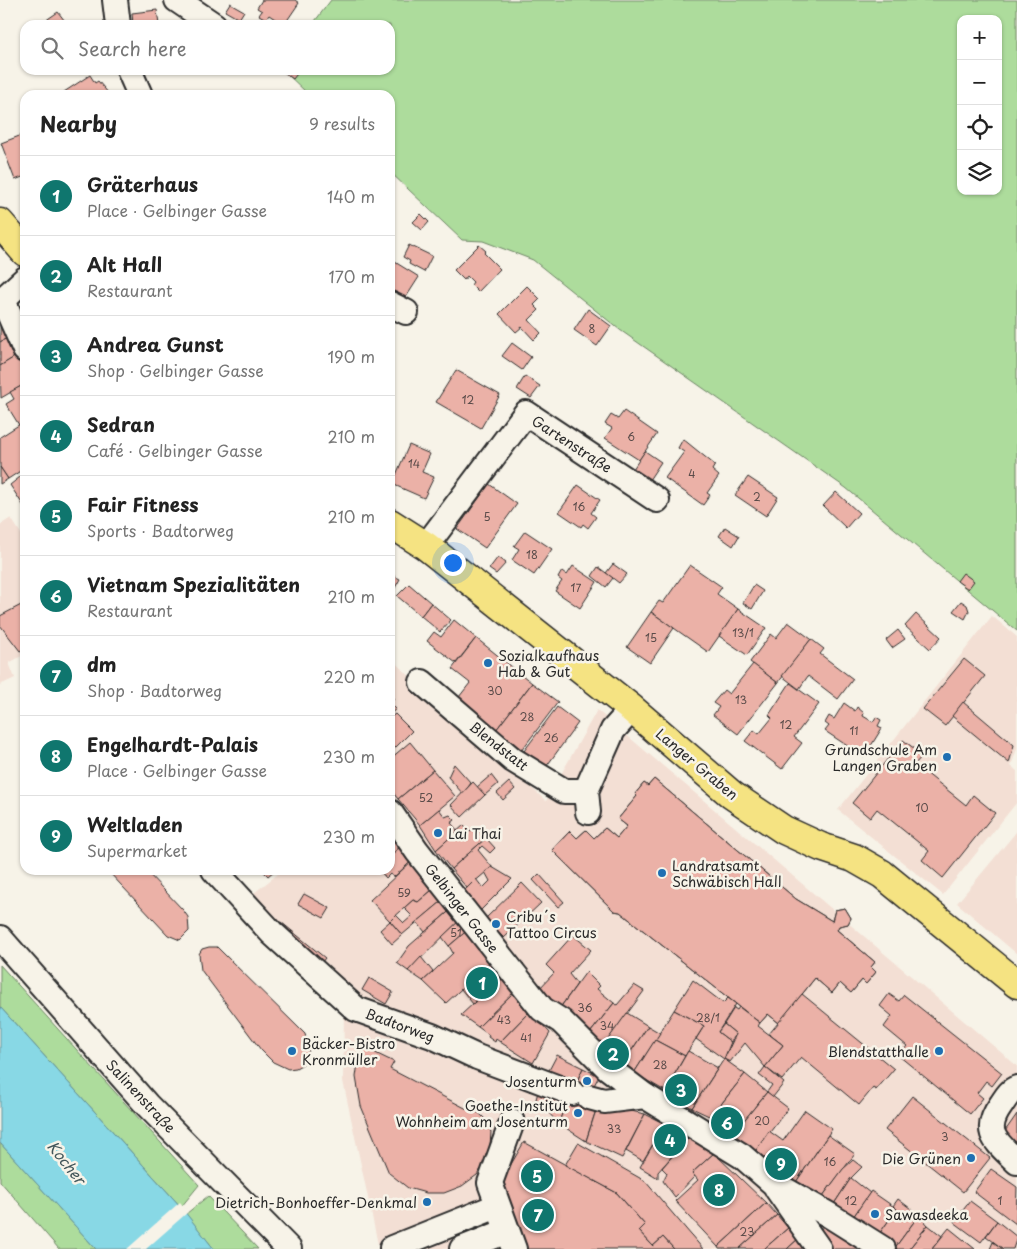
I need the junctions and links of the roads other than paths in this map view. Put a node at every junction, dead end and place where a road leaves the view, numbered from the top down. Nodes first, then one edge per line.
1 (115, 0) edge
2 (177, 0) edge
3 (117, 20) edge
4 (207, 20) edge
5 (131, 75) edge
6 (138, 90) edge
7 (0, 223) edge
8 (20, 246) edge
9 (20, 283) edge
10 (1, 301) edge
11 (20, 340) edge
12 (657, 500) dead end
13 (395, 526) edge
14 (426, 546) junction
15 (422, 682) dead end
16 (632, 709) junction
17 (395, 819) edge
18 (219, 875) edge
19 (0, 938) edge
20 (1017, 984) edge
21 (1017, 1088) edge
22 (645, 1096) junction
23 (512, 1122) dead end
24 (1017, 1162) edge
25 (773, 1183) junction
26 (497, 1206) junction
27 (511, 1240) edge
28 (392, 1248) edge
29 (289, 1249) edge
30 (462, 1249) edge
31 (819, 1249) edge
32 (883, 1249) edge

1 - 3 street
2 - 4 street
5 - 6 street
7 - 8 main road
9 - 10 street
10 - 11 street
12 - 14 street, Gartenstraße
13 - 14 main road, Langer Graben
14 - 16 main road, Langer Graben
15 - 16 street, Blendstatt
16 - 20 main road, Langer Graben
17 - 22 street, Gelbinger Gasse
18 - 22 street, Badtorweg
19 - 29 street, Salinenstraße
21 - 24 street
22 - 25 street, Gelbinger Gasse
23 - 26 street
25 - 31 street, Gelbinger Gasse
25 - 32 street, Gelbinger Gasse
26 - 27 street
26 - 28 street
27 - 30 street

